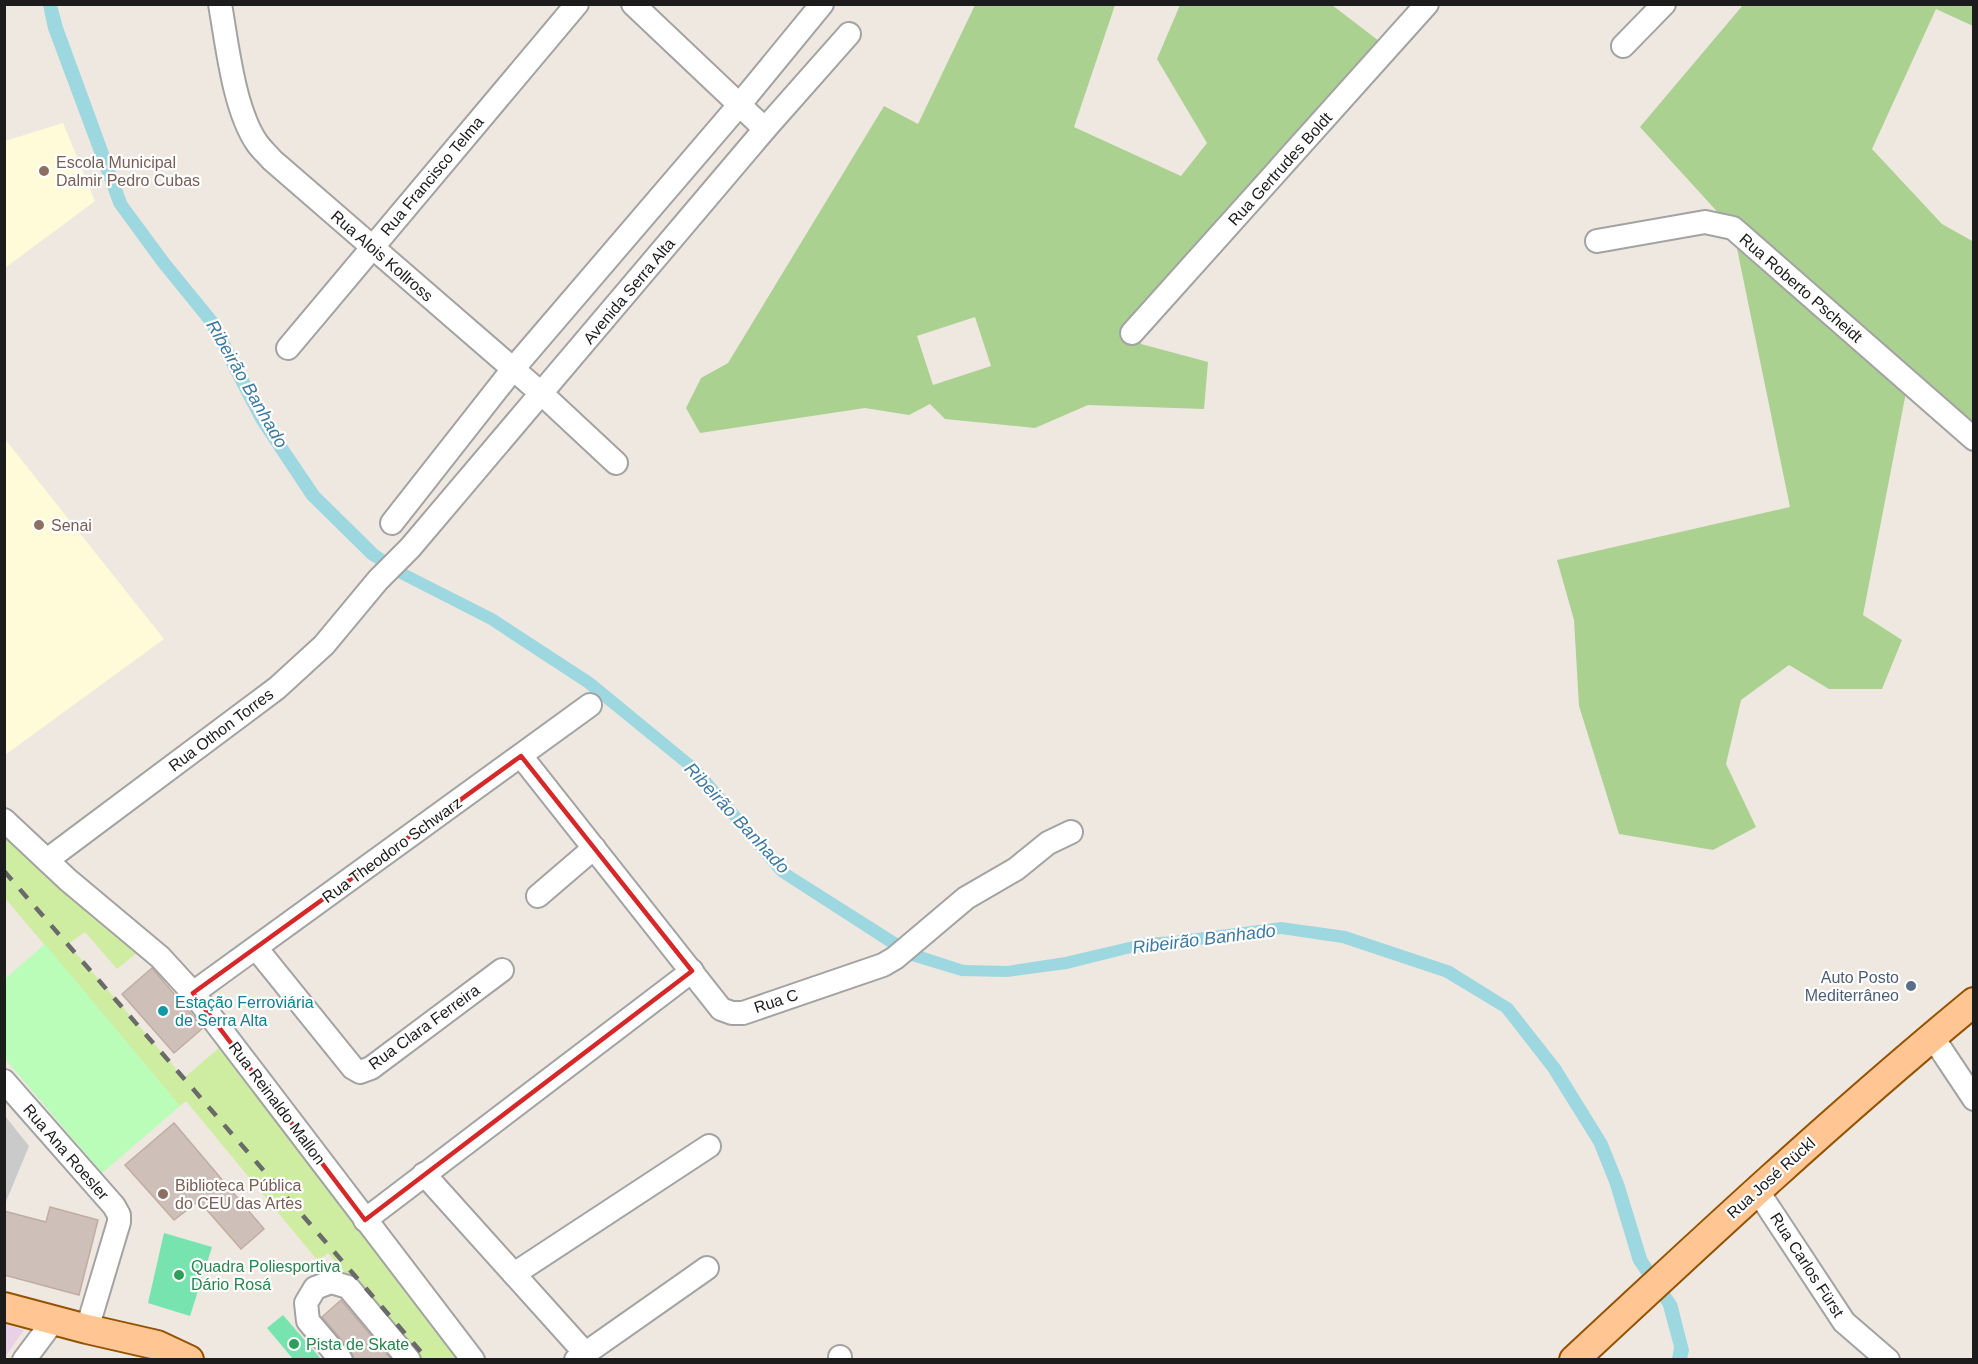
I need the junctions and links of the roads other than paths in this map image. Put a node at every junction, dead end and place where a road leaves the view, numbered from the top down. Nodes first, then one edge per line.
1 (220, 4) edge
2 (577, 4) edge
3 (633, 4) edge
4 (822, 4) edge
5 (1427, 4) edge
6 (1664, 4) edge
7 (849, 34) dead end
8 (1623, 46) dead end
9 (740, 104) junction
10 (765, 129) junction
11 (1597, 241) dead end
12 (371, 248) junction
13 (1132, 333) dead end
14 (288, 348) dead end
15 (513, 369) junction
16 (542, 394) junction
17 (1974, 439) edge
18 (616, 463) dead end
19 (392, 523) dead end
20 (410, 548) joint
21 (590, 705) dead end
22 (521, 756) junction
23 (4, 820) edge
24 (1071, 832) dead end
25 (594, 848) junction
26 (47, 860) junction
27 (538, 896) dead end
28 (256, 948) junction
29 (502, 970) dead end
30 (692, 972) junction
31 (193, 993) junction
32 (1974, 1002) edge
33 (1932, 1036) junction
34 (4, 1081) edge
35 (1974, 1099) edge
36 (709, 1146) dead end
37 (424, 1174) junction
38 (1757, 1190) junction
39 (365, 1220) junction
40 (707, 1268) dead end
41 (514, 1274) junction
42 (4, 1307) edge
43 (54, 1320) junction
44 (87, 1329) junction
45 (581, 1356) edge
46 (30, 1358) edge
47 (189, 1359) edge
48 (341, 1359) edge
49 (409, 1359) edge
50 (473, 1359) edge
51 (1574, 1359) edge
52 (1888, 1359) edge

1 - 12 street, Rua Alois Kollross
2 - 12 street, Rua Francisco Telma
3 - 9 street
4 - 9 street
5 - 13 street, Rua Gertrudes Boldt
6 - 8 street
7 - 10 street, Avenida Serra Alta
9 - 10 street
9 - 15 street
10 - 16 street, Avenida Serra Alta
11 - 17 street, Rua Roberto Pscheidt
12 - 14 street, Rua Francisco Telma
12 - 15 street, Rua Alois Kollross
15 - 16 street, Rua Alois Kollross
15 - 19 street
16 - 18 street, Rua Alois Kollross
16 - 20 street, Avenida Serra Alta
20 - 26 street, Rua Othon Torres
21 - 22 street, Rua Theodoro Schwarz
22 - 25 street, Rua C
22 - 28 street, Rua Theodoro Schwarz
23 - 26 street, Rua Reinaldo Mallon
24 - 30 street, Rua C
25 - 27 street
25 - 30 street, Rua C
26 - 31 street, Rua Reinaldo Mallon
28 - 29 street, Rua Clara Ferreira
28 - 31 street, Rua Theodoro Schwarz
30 - 37 street
31 - 39 street, Rua Reinaldo Mallon
32 - 33 main road, Rua José Rückl
33 - 35 street
33 - 38 main road, Rua José Rückl
34 - 44 street, Rua Ana Roesler
36 - 41 street
37 - 39 street
37 - 41 street
38 - 51 main road, Rua José Rückl
38 - 52 street, Rua Carlos Fürst
39 - 50 street, Rua Reinaldo Mallon
40 - 45 street
41 - 45 street
42 - 43 main road
43 - 44 main road
43 - 46 street
44 - 47 main road
48 - 49 street

